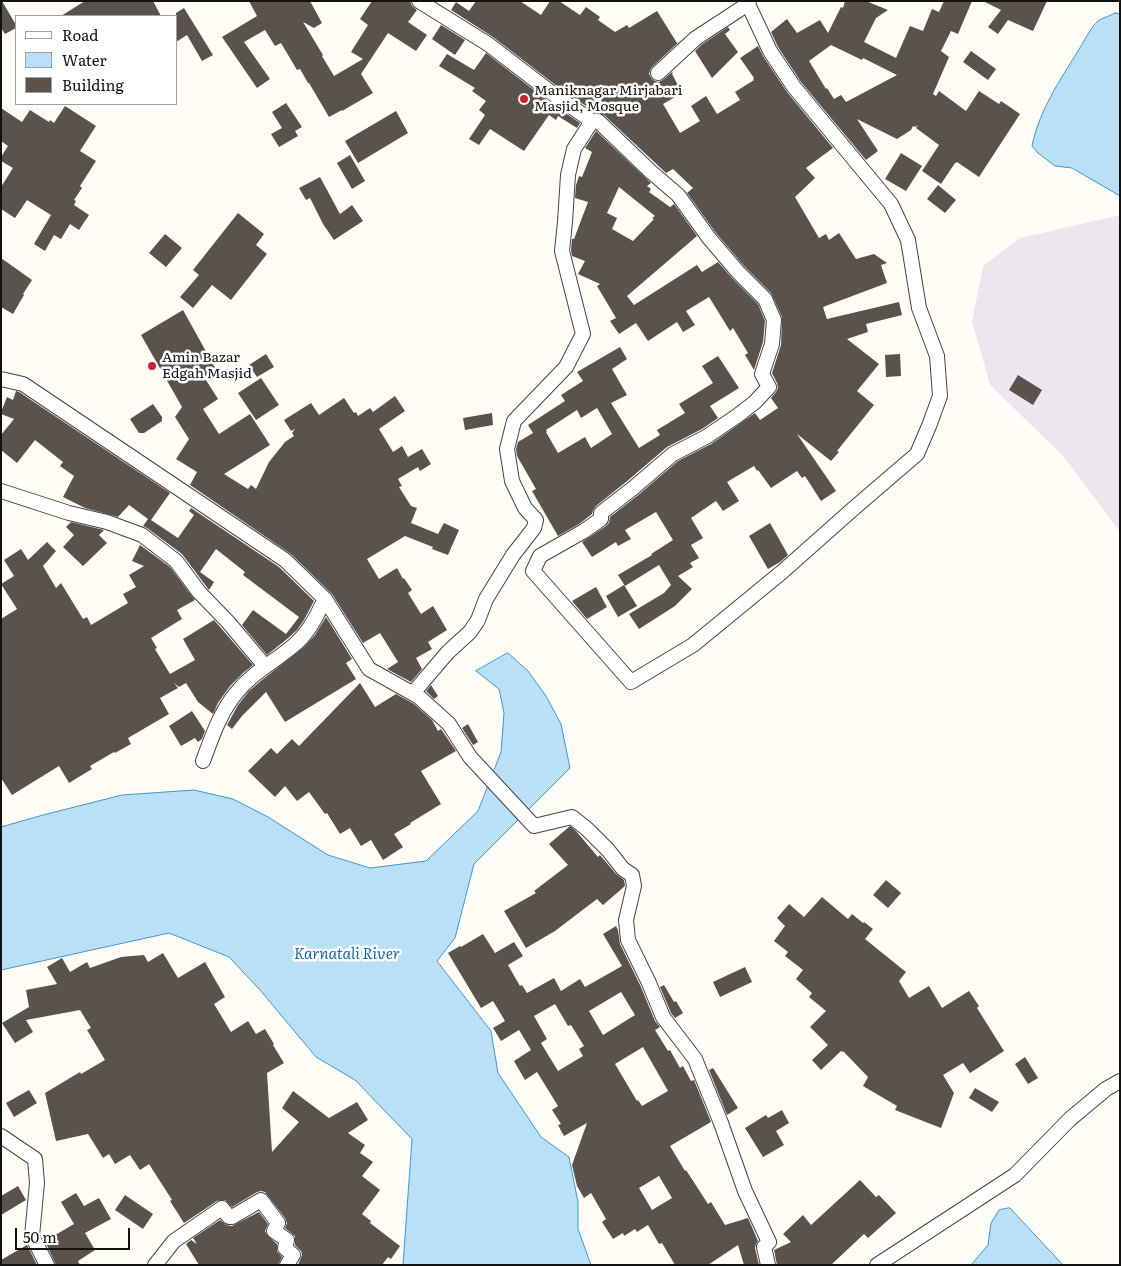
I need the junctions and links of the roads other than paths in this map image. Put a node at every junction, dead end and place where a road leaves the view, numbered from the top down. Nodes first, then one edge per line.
1 (420, 1) edge
2 (749, 2) edge
3 (658, 73) dead end
4 (592, 120) junction
5 (1, 379) edge
6 (1, 491) edge
7 (325, 599) junction
8 (265, 666) junction
9 (413, 693) junction
10 (203, 761) dead end
11 (1120, 1081) edge
12 (1, 1136) edge
13 (47, 1265) edge
14 (155, 1265) edge
15 (288, 1265) edge
16 (768, 1265) edge
17 (877, 1265) edge

1 - 4 street
2 - 3 street
2 - 4 street
4 - 9 street
5 - 7 street
6 - 8 street
7 - 8 street
7 - 9 street
8 - 10 street
9 - 16 street
11 - 17 street
12 - 13 street
14 - 15 street

